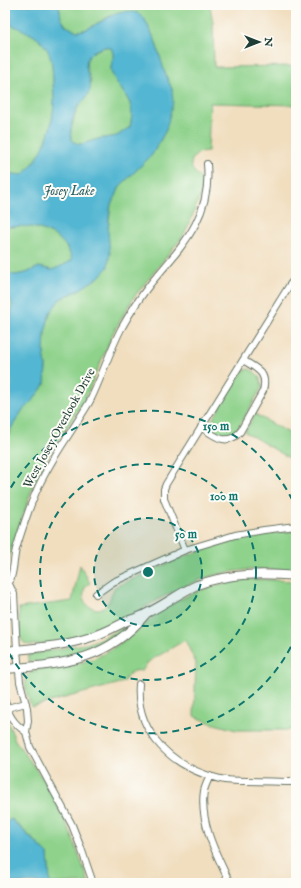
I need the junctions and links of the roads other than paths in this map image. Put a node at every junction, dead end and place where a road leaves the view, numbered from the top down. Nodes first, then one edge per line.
1 (207, 164) dead end
2 (296, 277) edge
3 (243, 360) junction
4 (201, 427) junction
5 (296, 526) edge
6 (185, 550) junction
7 (296, 576) edge
8 (7, 586) edge
9 (96, 594) dead end
10 (5, 614) edge
11 (146, 614) junction
12 (14, 615) junction
13 (17, 650) junction
14 (5, 651) edge
15 (18, 668) junction
16 (5, 669) edge
17 (139, 684) dead end
18 (5, 701) edge
19 (26, 703) junction
20 (7, 708) junction
21 (26, 732) junction
22 (210, 776) junction
23 (296, 782) edge
24 (93, 883) edge
25 (230, 883) edge

1 - 8 street, West Josey Overlook Drive
2 - 3 street
3 - 4 street
3 - 4 street
4 - 6 street
5 - 6 street
6 - 9 street
7 - 11 street
8 - 12 street, West Josey Overlook Drive
10 - 12 street
11 - 13 street
11 - 15 street
12 - 13 street, West Josey Overlook Drive
13 - 14 street
13 - 15 street, West Josey Overlook Drive
15 - 16 street
15 - 19 street, West Josey Overlook Drive
17 - 22 street
18 - 20 street
19 - 20 street
19 - 21 street, West Josey Overlook Drive
20 - 21 street
21 - 24 street
22 - 23 street
22 - 25 street

